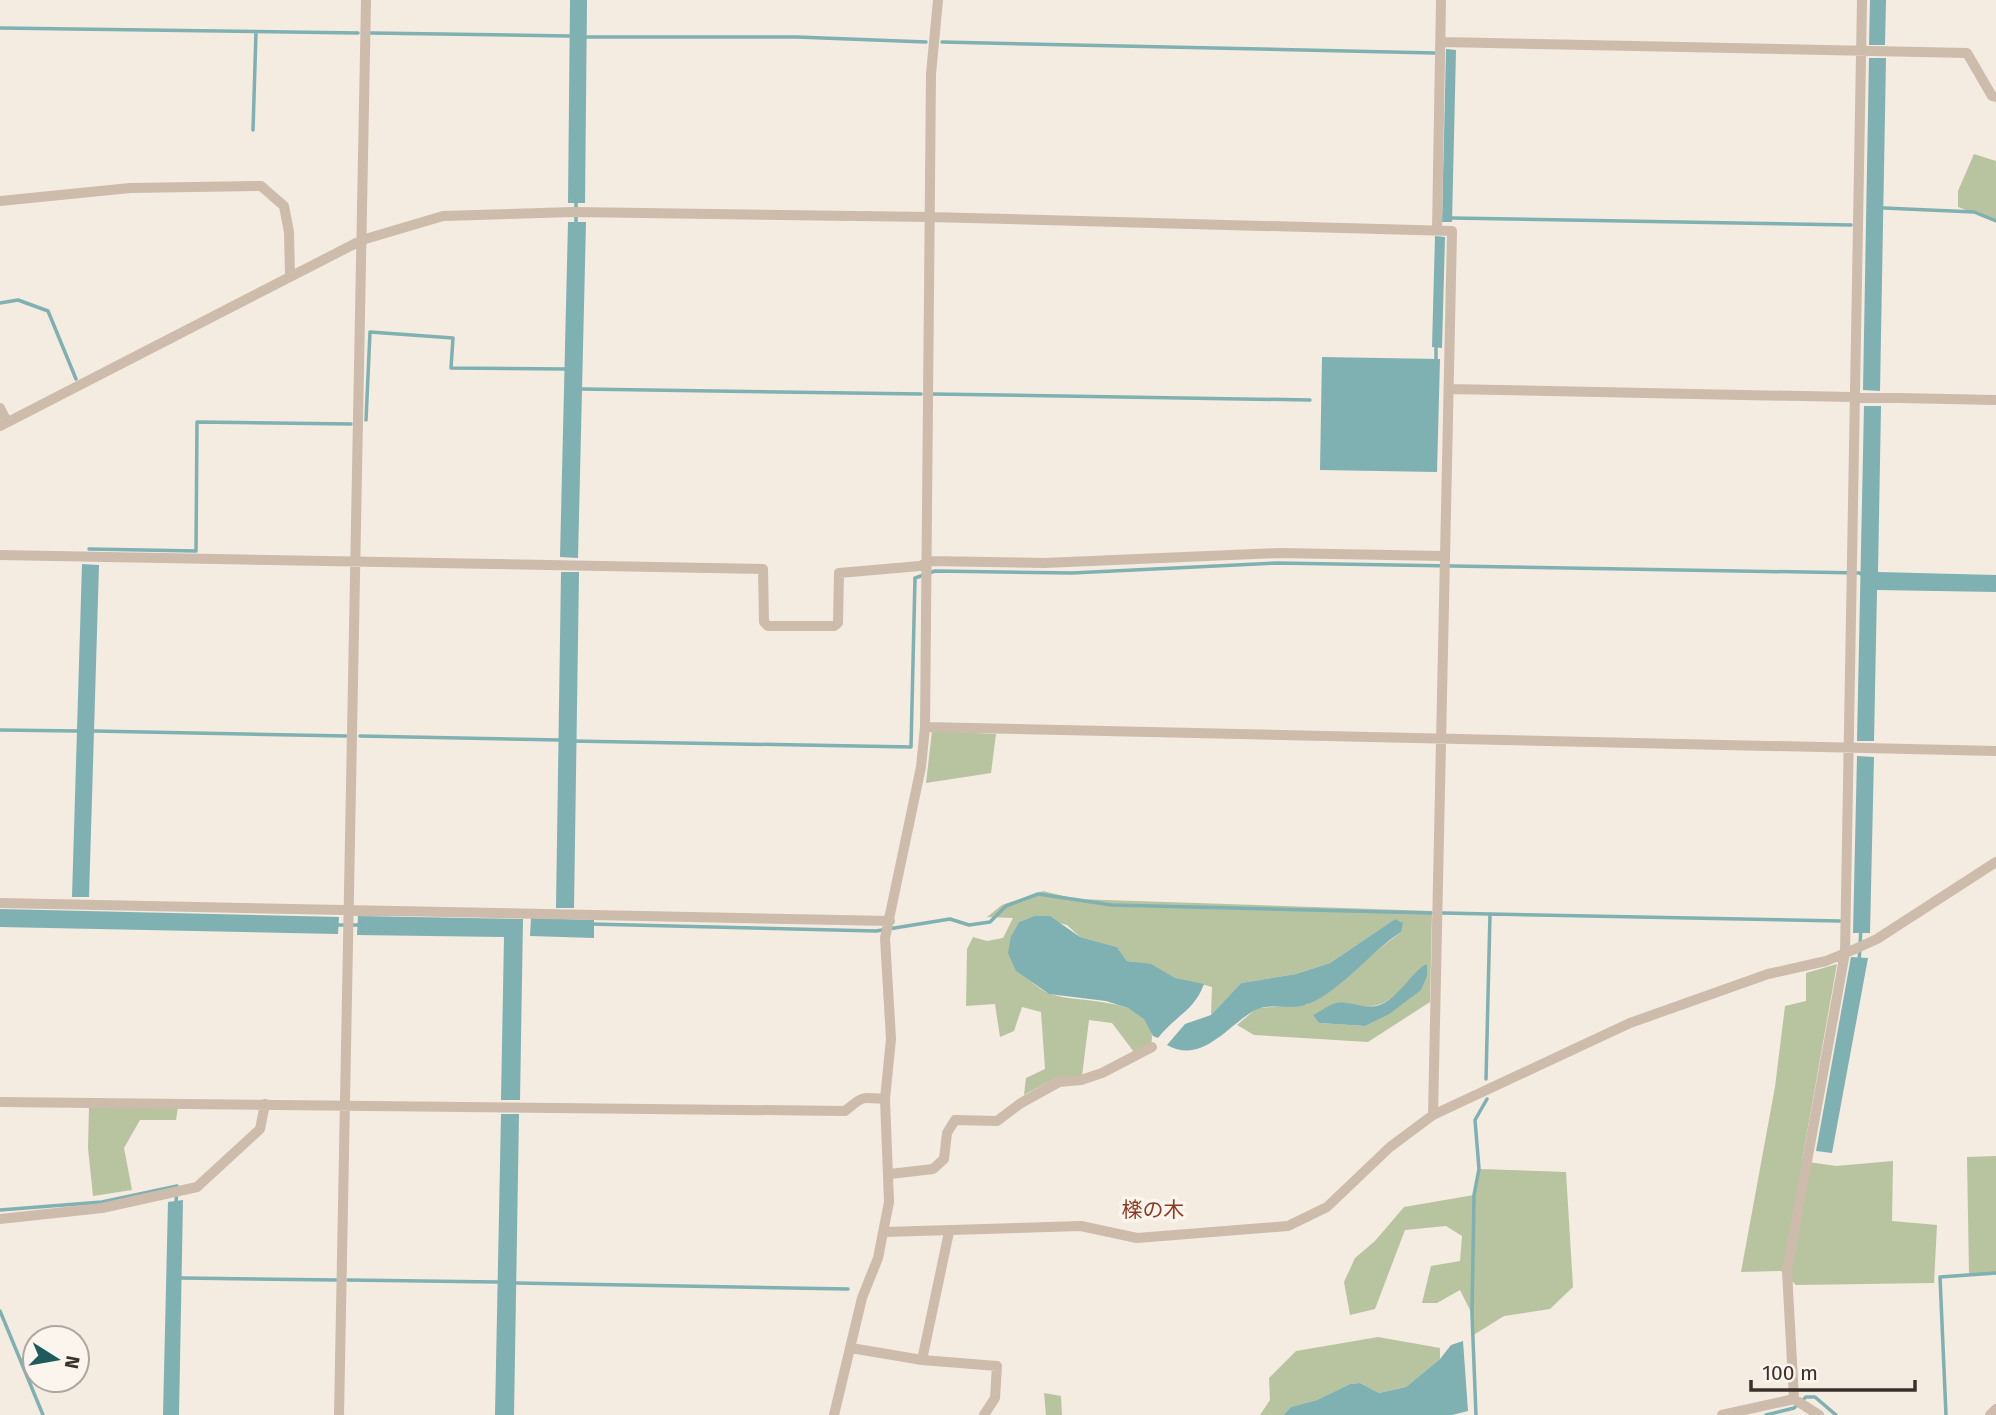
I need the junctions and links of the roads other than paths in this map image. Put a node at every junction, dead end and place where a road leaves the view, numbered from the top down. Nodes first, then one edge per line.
1 (366, 0) edge
2 (938, 0) edge
3 (1441, 0) edge
4 (1862, 0) edge
5 (1441, 42) junction
6 (1861, 51) junction
7 (1996, 97) edge
8 (0, 201) edge
9 (930, 217) junction
10 (1442, 229) junction
11 (362, 240) junction
12 (290, 277) junction
13 (1449, 389) junction
14 (1861, 397) junction
15 (1996, 400) edge
16 (0, 408) edge
17 (4, 424) edge
18 (0, 555) edge
19 (1443, 556) junction
20 (355, 562) junction
21 (926, 570) junction
22 (925, 727) junction
23 (1441, 739) junction
24 (1848, 747) junction
25 (1996, 751) edge
26 (1996, 862) edge
27 (0, 903) edge
28 (349, 909) junction
29 (890, 920) junction
30 (1850, 951) junction
31 (1152, 1047) dead end
32 (885, 1099) junction
33 (0, 1102) edge
34 (265, 1104) junction
35 (345, 1104) junction
36 (1433, 1115) junction
37 (890, 1174) junction
38 (0, 1219) edge
39 (884, 1232) junction
40 (948, 1232) junction
41 (851, 1348) junction
42 (922, 1360) junction
43 (1794, 1398) junction
44 (1996, 1409) edge
45 (339, 1415) edge
46 (834, 1415) edge
47 (984, 1415) edge
48 (1722, 1415) edge
49 (1819, 1415) edge
50 (1990, 1415) edge

1 - 11 street
2 - 9 street
3 - 5 street
4 - 6 street
5 - 6 street
5 - 10 street
6 - 7 street
6 - 14 street
8 - 12 street
9 - 10 street
9 - 11 street
9 - 21 street
10 - 13 street
11 - 12 street
11 - 20 street
12 - 17 street
13 - 14 street
13 - 19 street
14 - 15 street
14 - 24 street
16 - 17 street
18 - 20 street
19 - 21 street
19 - 23 street
20 - 21 street
20 - 28 street
21 - 22 street
22 - 23 street
22 - 29 street
23 - 24 street
23 - 36 street
24 - 25 street
24 - 30 street
26 - 30 street
27 - 28 street
28 - 29 street
28 - 35 street
29 - 32 street
30 - 36 street
30 - 43 street
31 - 37 street
32 - 35 street
32 - 37 street
33 - 34 street
34 - 35 street
34 - 38 street
35 - 45 street
36 - 40 street
37 - 39 street
39 - 40 street
39 - 41 street
40 - 42 street
41 - 42 street
41 - 46 street
42 - 47 street
43 - 48 street
43 - 49 street
44 - 50 street

